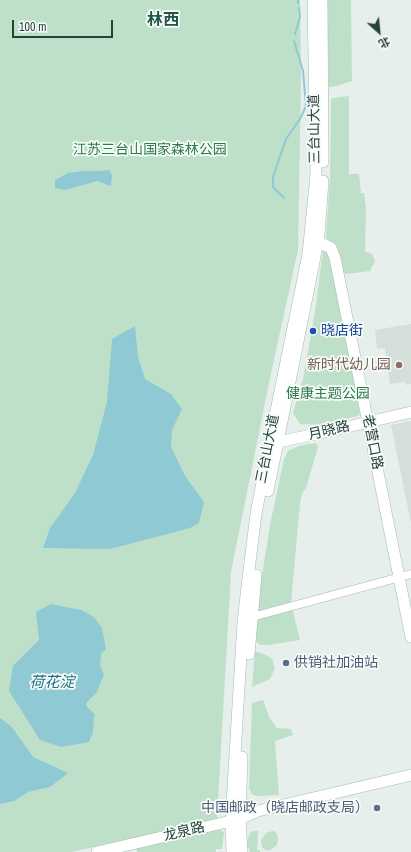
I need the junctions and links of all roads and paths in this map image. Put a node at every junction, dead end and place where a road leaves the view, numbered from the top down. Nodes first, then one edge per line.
1 (313, 0) edge
2 (322, 0) edge
3 (313, 241) junction
4 (411, 412) edge
5 (368, 422) junction
6 (274, 441) junction
7 (411, 574) edge
8 (399, 578) junction
9 (248, 619) junction
10 (411, 637) edge
11 (411, 775) edge
12 (236, 820) junction
13 (97, 852) edge
14 (232, 852) edge
15 (242, 852) edge

1 - 3 main road, 三台山大道
2 - 3 main road, 三台山大道
3 - 5 main road, 老营口路
3 - 6 main road, 三台山大道
4 - 5 main road, 月晓路
5 - 6 main road, 月晓路
5 - 8 main road, 老营口路
6 - 9 main road, 三台山大道
7 - 8 street
8 - 9 street
8 - 10 main road, 老营口路
9 - 12 main road, 三台山大道
11 - 12 main road, 龙泉路
12 - 13 main road, 龙泉路
12 - 14 main road, 三台山大道
12 - 15 main road, 三台山大道

